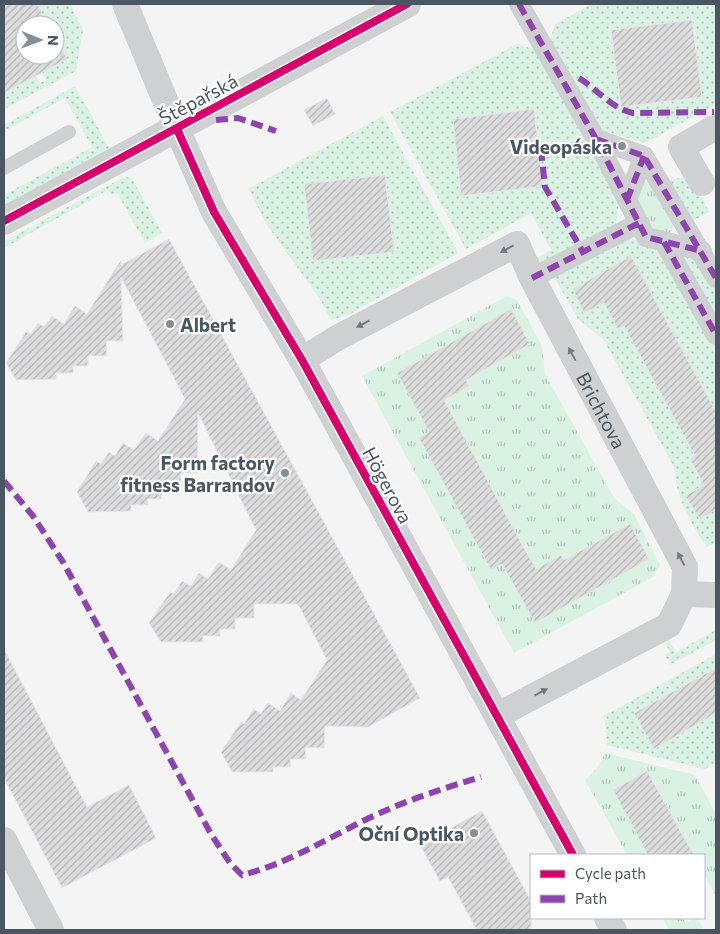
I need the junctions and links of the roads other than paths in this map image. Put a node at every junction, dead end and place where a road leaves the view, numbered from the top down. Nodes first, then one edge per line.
1 (125, 4) edge
2 (407, 4) edge
3 (519, 4) edge
4 (716, 127) edge
5 (177, 129) junction
6 (69, 132) dead end
7 (596, 139) junction
8 (644, 156) junction
9 (4, 168) edge
10 (702, 183) dead end
11 (627, 200) junction
12 (4, 221) edge
13 (639, 223) junction
14 (664, 242) junction
15 (702, 251) junction
16 (532, 278) junction
17 (716, 278) edge
18 (716, 335) edge
19 (302, 360) junction
20 (684, 594) junction
21 (716, 595) edge
22 (498, 715) junction
23 (4, 840) edge
24 (572, 854) edge
25 (608, 919) edge
26 (51, 930) edge
27 (614, 930) edge

1 - 5 street, Högerova
2 - 5 street, Štěpařská
3 - 7 street
4 - 10 street
5 - 12 street, Štěpařská
5 - 19 street, Högerova
6 - 9 lane
7 - 8 street
7 - 11 street
8 - 11 street
8 - 15 street
11 - 13 street
13 - 14 street
13 - 16 street
14 - 15 street
14 - 18 street
15 - 17 street
16 -> 19 street, Brichtova
20 -> 16 street, Brichtova
19 - 22 street, Högerova
20 - 21 street
22 -> 20 street, Brichtova
22 - 24 street, Högerova
23 - 26 street
25 - 27 street

